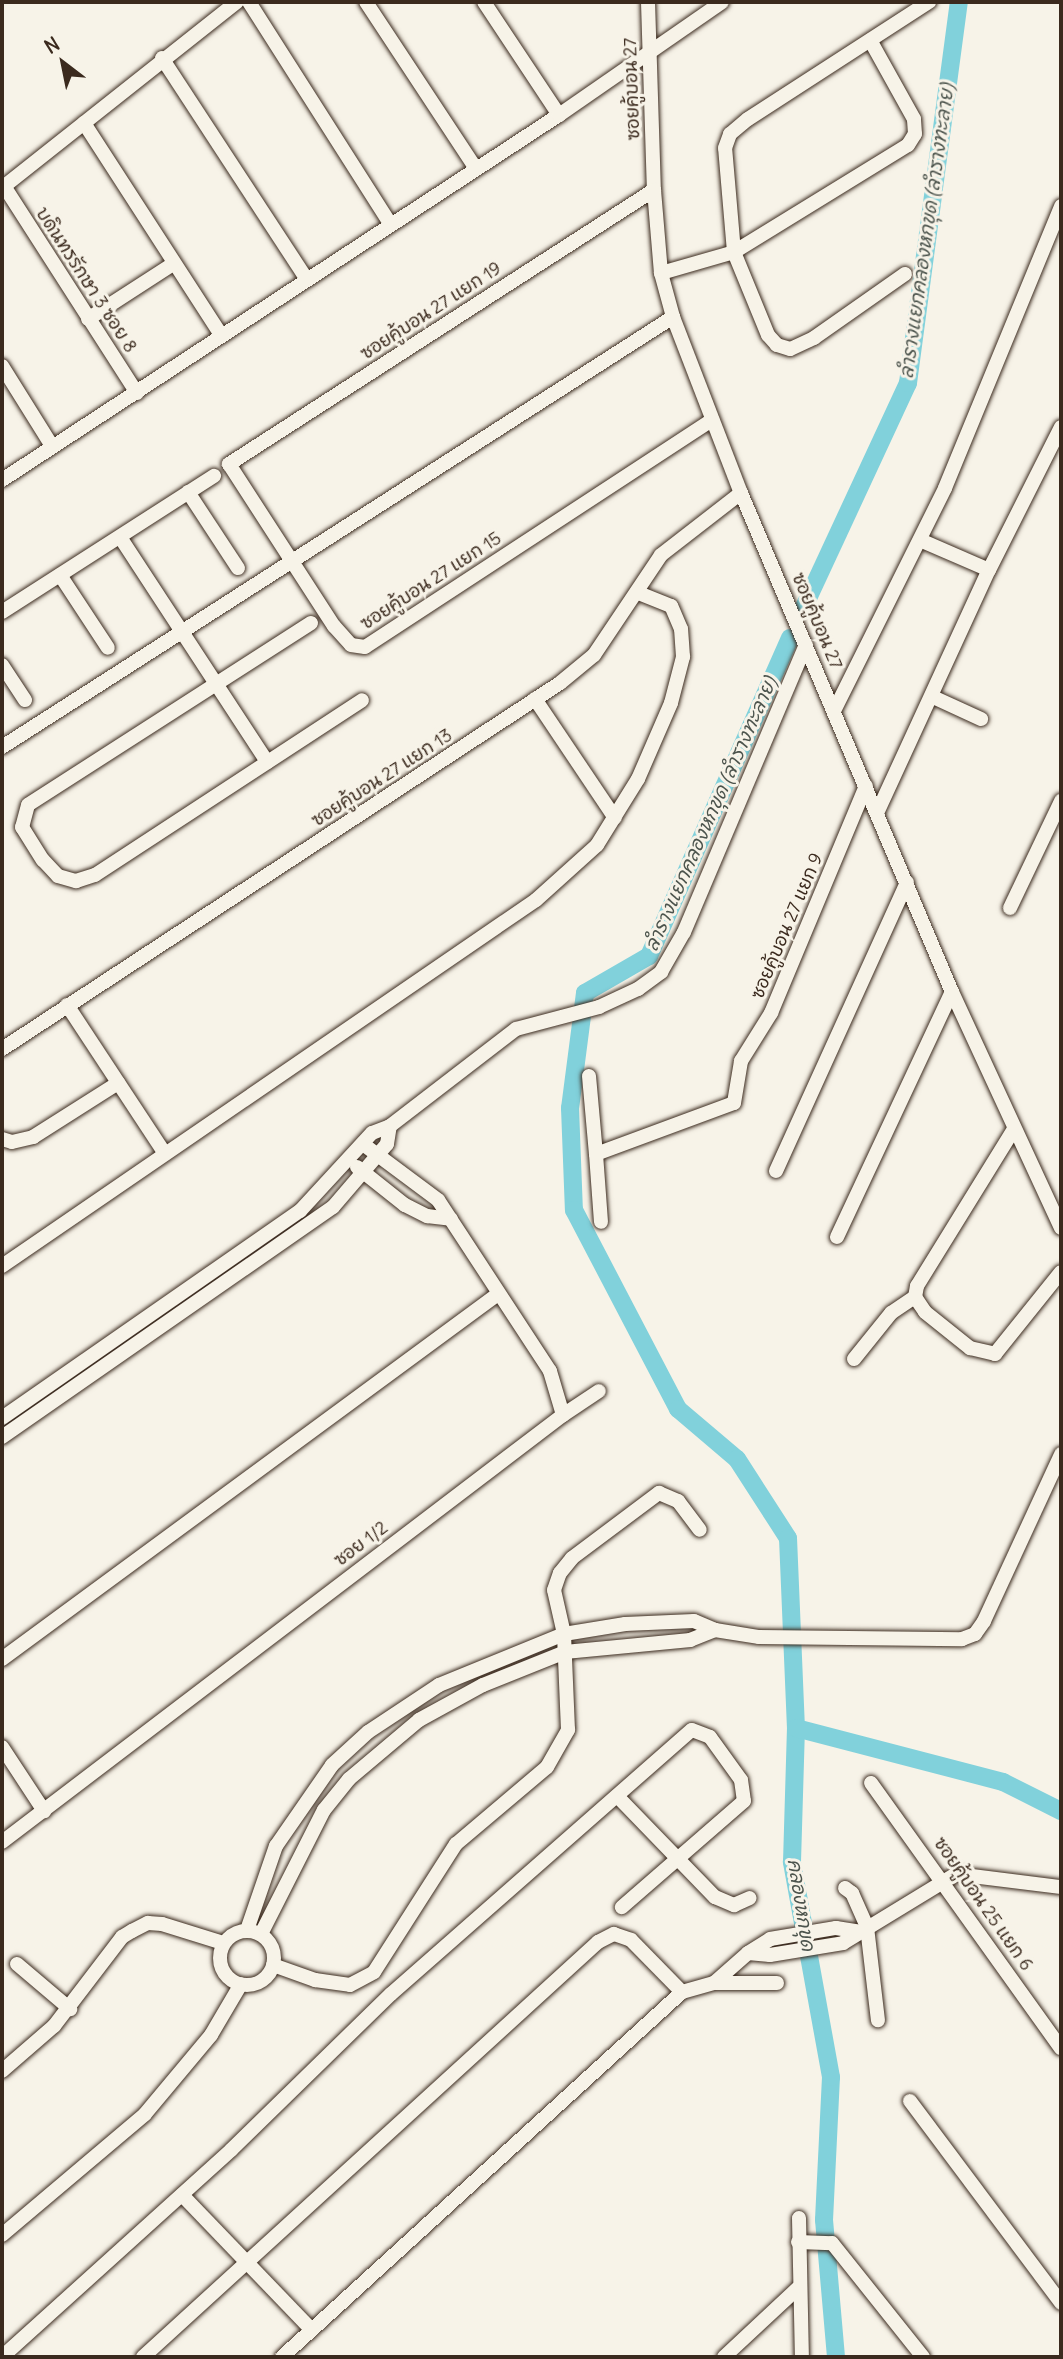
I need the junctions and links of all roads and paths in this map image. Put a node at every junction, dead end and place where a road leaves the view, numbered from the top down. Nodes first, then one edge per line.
1 (237, 2) edge
2 (249, 2) edge
3 (366, 2) edge
4 (484, 2) edge
5 (648, 2) edge
6 (722, 2) edge
7 (929, 2) edge
8 (870, 40) junction
9 (650, 50) junction
10 (162, 58) junction
11 (559, 115) junction
12 (84, 124) junction
13 (476, 169) junction
14 (3, 187) edge
15 (654, 190) junction
16 (1061, 206) edge
17 (391, 225) junction
18 (734, 252) junction
19 (173, 264) junction
20 (661, 273) junction
21 (905, 274) dead end
22 (306, 278) junction
23 (673, 317) junction
24 (88, 319) junction
25 (221, 335) junction
26 (2, 366) edge
27 (137, 393) junction
28 (712, 420) junction
29 (1059, 435) edge
30 (52, 446) junction
31 (229, 464) joint
32 (214, 476) dead end
33 (2, 480) edge
34 (188, 492) junction
35 (741, 493) junction
36 (120, 537) junction
37 (920, 540) junction
38 (293, 560) junction
39 (238, 568) dead end
40 (989, 570) junction
41 (60, 575) junction
42 (637, 592) junction
43 (2, 612) edge
44 (311, 623) dead end
45 (181, 632) junction
46 (806, 645) junction
47 (108, 648) dead end
48 (2, 665) edge
49 (215, 683) junction
50 (933, 697) junction
51 (535, 699) junction
52 (25, 700) dead end
53 (362, 700) dead end
54 (834, 710) junction
55 (981, 719) dead end
56 (2, 747) edge
57 (267, 762) junction
58 (866, 786) junction
59 (1061, 801) edge
60 (877, 813) junction
61 (615, 818) junction
62 (907, 882) junction
63 (1010, 908) dead end
64 (952, 992) junction
65 (67, 1005) junction
66 (2, 1049) edge
67 (589, 1076) dead end
68 (118, 1083) junction
69 (390, 1126) junction
70 (1014, 1129) junction
71 (2, 1139) edge
72 (363, 1144) junction
73 (164, 1152) junction
74 (378, 1154) junction
75 (596, 1154) junction
76 (348, 1160) junction
77 (776, 1171) dead end
78 (364, 1172) junction
79 (451, 1219) junction
80 (601, 1222) dead end
81 (1061, 1228) edge
82 (837, 1237) dead end
83 (2, 1266) edge
84 (1061, 1272) edge
85 (498, 1294) junction
86 (915, 1297) junction
87 (854, 1359) dead end
88 (599, 1391) dead end
89 (563, 1415) junction
90 (2, 1418) edge
91 (2, 1437) edge
92 (1061, 1454) edge
93 (701, 1530) dead end
94 (715, 1630) junction
95 (564, 1634) junction
96 (565, 1652) junction
97 (2, 1659) edge
98 (428, 1691) junction
99 (437, 1709) junction
100 (2, 1747) edge
101 (325, 1775) junction
102 (871, 1783) dead end
103 (342, 1788) junction
104 (617, 1796) junction
105 (44, 1811) junction
106 (2, 1842) edge
107 (675, 1860) junction
108 (944, 1881) junction
109 (1061, 1887) edge
110 (845, 1888) dead end
111 (750, 1898) dead end
112 (622, 1908) dead end
113 (864, 1930) junction
114 (254, 1932) junction
115 (223, 1943) junction
116 (748, 1953) junction
117 (17, 1965) dead end
118 (273, 1965) junction
119 (713, 1983) junction
120 (778, 1983) dead end
121 (241, 1984) junction
122 (681, 1992) junction
123 (70, 2009) junction
124 (878, 2020) dead end
125 (1061, 2048) edge
126 (2, 2071) edge
127 (910, 2101) dead end
128 (182, 2195) junction
129 (799, 2218) dead end
130 (2, 2235) edge
131 (805, 2243) junction
132 (247, 2262) junction
133 (798, 2288) junction
134 (1061, 2303) edge
135 (312, 2330) junction
136 (2, 2357) edge
137 (143, 2357) edge
138 (282, 2357) edge
139 (724, 2357) edge
140 (802, 2357) edge
141 (923, 2357) edge

1 - 10 street
2 - 17 street
3 - 13 street
4 - 11 street
5 - 9 street, ซอยคู้บอน 27
6 - 9 street
7 - 8 street
8 - 18 street
8 - 18 street
9 - 11 street
9 - 15 street, ซอยคู้บอน 27
10 - 12 street
10 - 22 street
11 - 13 street
12 - 14 street
12 - 19 street
13 - 17 street
14 - 24 street, บดินทรรักษา 3 ซอย 8
15 - 20 street, ซอยคู้บอน 27
15 - 31 street, ซอยคู้บอน 27 แยก 19
16 - 37 street
17 - 22 street
18 - 20 street
18 - 21 street
19 - 24 street
19 - 25 street
20 - 23 street, ซอยคู้บอน 27
22 - 25 street
23 - 28 street, ซอยคู้บอน 27
23 - 38 street
24 - 27 street, บดินทรรักษา 3 ซอย 8
25 - 27 street
26 - 30 street
27 - 30 street
28 - 35 street, ซอยคู้บอน 27
28 - 38 street, ซอยคู้บอน 27 แยก 15
29 - 40 street
30 - 33 street
31 - 38 street, ซอยคู้บอน 27 แยก 15
32 - 34 street
34 - 36 street
34 - 39 street
35 - 42 street, ซอยคู้บอน 27 แยก 13
35 - 46 street, ซอยคู้บอน 27
36 - 41 street
36 - 45 street
37 - 40 street
37 - 54 street
38 - 45 street
40 - 50 street
41 - 43 street
41 - 47 street
42 - 51 street, ซอยคู้บอน 27 แยก 13
42 - 61 street
44 - 49 street
45 - 49 street
45 - 56 street
46 - 54 street, ซอยคู้บอน 27
46 - 69 street
48 - 52 street
49 - 57 street
49 - 57 street
50 - 55 street
50 - 60 street
51 - 61 street
51 - 65 street, ซอยคู้บอน 27 แยก 13
53 - 57 street
54 - 58 street, ซอยคู้บอน 27
58 - 60 street, ซอยคู้บอน 27
58 - 75 street, ซอยคู้บอน 27 แยก 9
59 - 63 street
60 - 62 street, ซอยคู้บอน 27
61 - 73 street
62 - 64 street, ซอยคู้บอน 27
62 - 77 street
64 - 70 street, ซอยคู้บอน 27
64 - 82 street
65 - 66 street, ซอยคู้บอน 27 แยก 13
65 - 68 street
67 - 75 street
68 - 71 street
68 - 73 street
69 - 72 street
69 - 74 street
70 - 81 street, ซอยคู้บอน 27
70 - 86 street
72 - 74 street
72 - 76 street
73 - 83 street
74 - 78 street
74 - 79 street
75 - 80 street
76 - 78 street
76 - 90 street
78 - 79 street
78 - 91 street
79 - 85 street
84 - 86 street
85 - 89 street
85 - 97 street
86 - 87 street
88 - 89 street, ซอย 1/2
89 - 105 street, ซอย 1/2
92 - 94 street
93 - 95 street
94 - 95 street
94 - 96 street
95 - 96 street
95 - 98 street
96 - 99 street
96 - 118 street
98 - 99 street
98 - 101 street
99 - 103 street
100 - 105 street
101 - 103 street
101 - 114 street
102 - 108 street, ซอยคู้บอน 25 แยก 6
103 - 114 street
104 - 107 street
104 - 107 street
104 - 128 street
105 - 106 street, ซอย 1/2
107 - 111 street
107 - 112 street
108 - 109 street
108 - 113 street
108 - 125 street, ซอยคู้บอน 25 แยก 6
110 - 113 street
113 - 116 street
113 - 116 street
113 - 124 street
114 - 115 street
114 - 118 street
115 - 121 street
115 - 123 street
116 - 119 street
117 - 123 street
118 - 121 street
119 - 120 street
119 - 122 street
121 - 130 street
122 - 132 street
122 - 135 street
123 - 126 street
127 - 134 street
128 - 132 street
128 - 136 street
129 - 131 street
131 - 133 street
131 - 141 street
132 - 135 street
132 - 137 street
133 - 139 street
133 - 140 street
135 - 138 street

